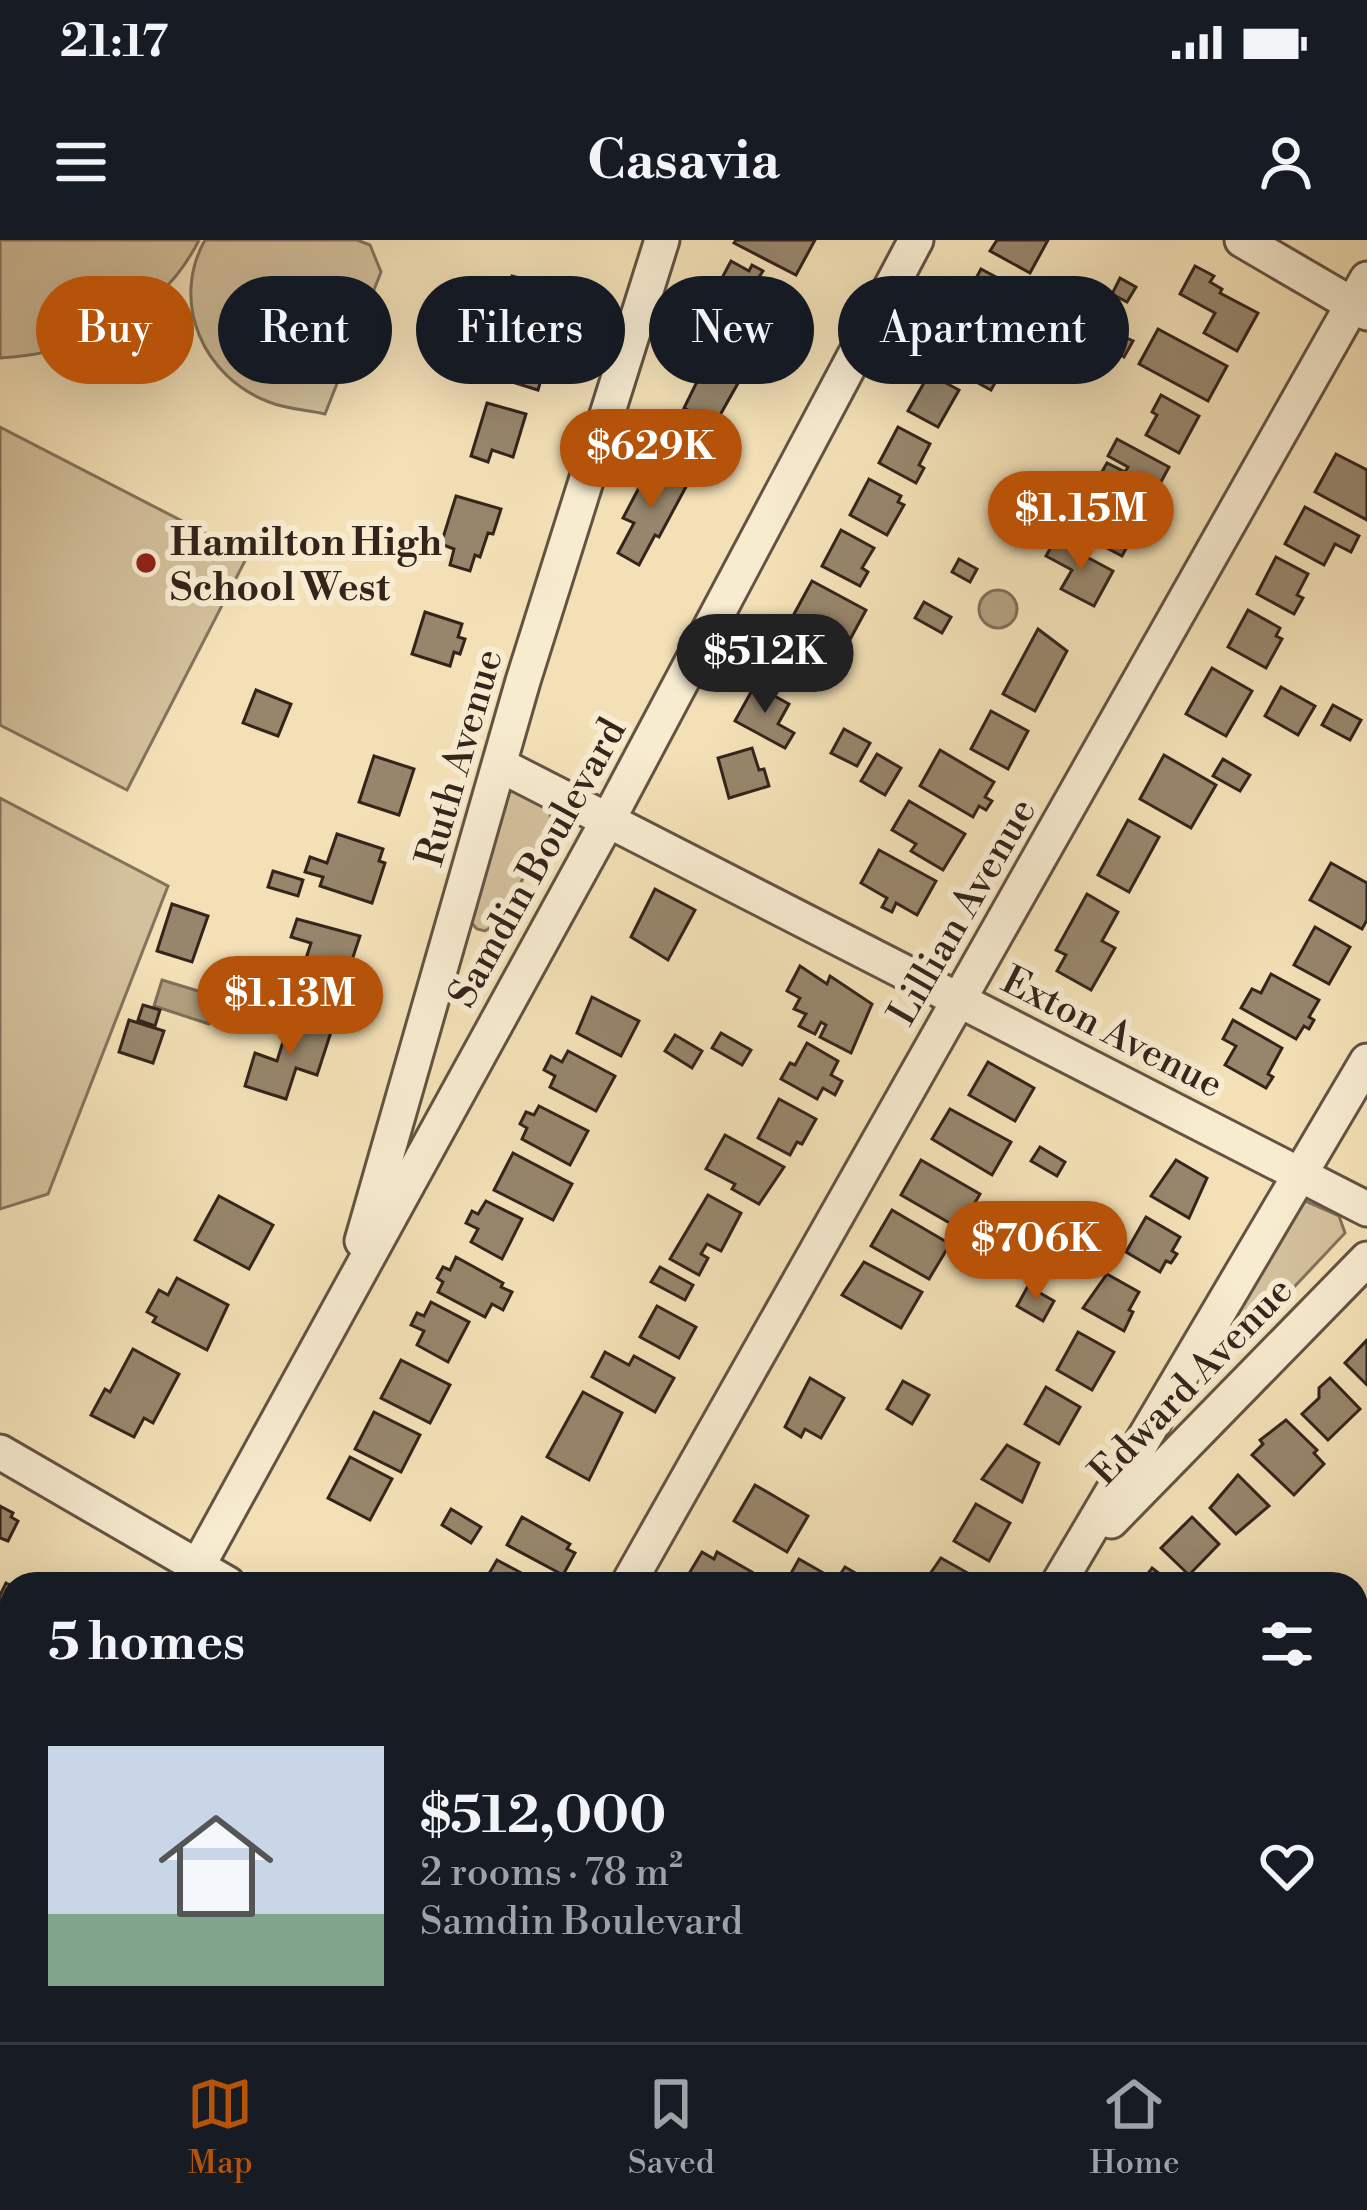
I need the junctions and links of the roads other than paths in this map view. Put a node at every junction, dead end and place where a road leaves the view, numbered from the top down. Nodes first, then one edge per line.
1 (662, 240) edge
2 (916, 240) edge
3 (1241, 240) edge
4 (1362, 299) edge
5 (500, 765) junction
6 (608, 820) junction
7 (959, 999) junction
8 (1367, 1061) edge
9 (1300, 1174) junction
10 (1367, 1208) edge
11 (1367, 1259) edge
12 (344, 1300) junction
13 (0, 1453) edge
14 (188, 1572) edge
15 (195, 1572) edge
16 (635, 1572) edge
17 (1065, 1572) edge

1 - 5 street, Ruth Avenue
2 - 6 street, Samdin Boulevard
3 - 4 street
4 - 7 street, Lillian Avenue
5 - 6 street, Exton Avenue
5 - 12 street, Ruth Avenue
6 - 7 street, Exton Avenue
6 - 12 street, Samdin Boulevard
7 - 9 street, Exton Avenue
7 - 16 street, Lillian Avenue
8 - 9 street
9 - 10 street, Exton Avenue
9 - 17 street
11 - 17 street, Edward Avenue
12 - 15 street, Samdin Boulevard
13 - 14 street

